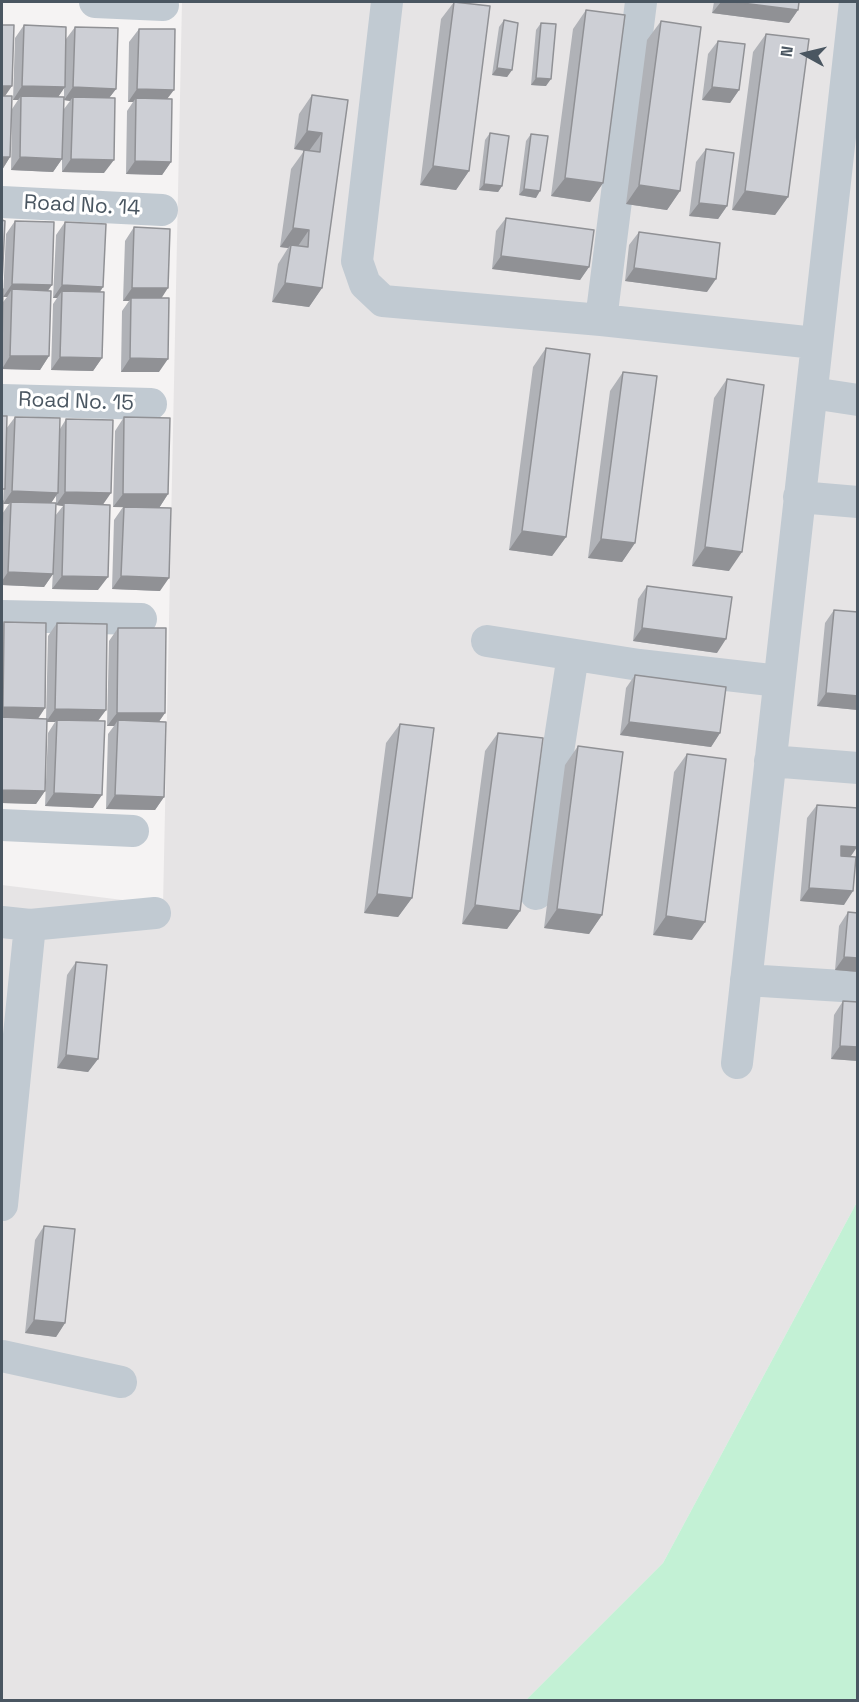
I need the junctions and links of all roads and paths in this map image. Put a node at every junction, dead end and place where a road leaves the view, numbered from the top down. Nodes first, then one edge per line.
1 (95, 2) edge
2 (387, 2) edge
3 (641, 2) edge
4 (855, 2) edge
5 (163, 5) dead end
6 (2, 202) edge
7 (162, 210) dead end
8 (601, 320) junction
9 (815, 343) junction
10 (812, 393) junction
11 (2, 400) edge
12 (858, 400) edge
13 (151, 404) dead end
14 (799, 497) junction
15 (858, 502) edge
16 (2, 616) edge
17 (141, 620) dead end
18 (487, 641) dead end
19 (573, 654) junction
20 (779, 681) junction
21 (770, 760) junction
22 (858, 768) edge
23 (2, 825) edge
24 (133, 831) dead end
25 (536, 894) dead end
26 (155, 914) dead end
27 (16, 924) edge
28 (746, 980) junction
29 (858, 987) edge
30 (737, 1063) dead end
31 (2, 1205) edge
32 (2, 1356) edge
33 (122, 1382) dead end

1 - 5 street
2 - 8 street
3 - 8 street
4 - 9 street
6 - 7 street, Road No. 14
8 - 9 street
9 - 10 street
10 - 12 street
10 - 14 street
11 - 13 street, Road No. 15
14 - 15 street
14 - 20 street
16 - 17 street
18 - 19 street
19 - 20 street
19 - 25 street
20 - 21 street
21 - 22 street
21 - 28 street
23 - 24 street
26 - 27 street
27 - 31 street
28 - 29 street
28 - 30 street
32 - 33 street

